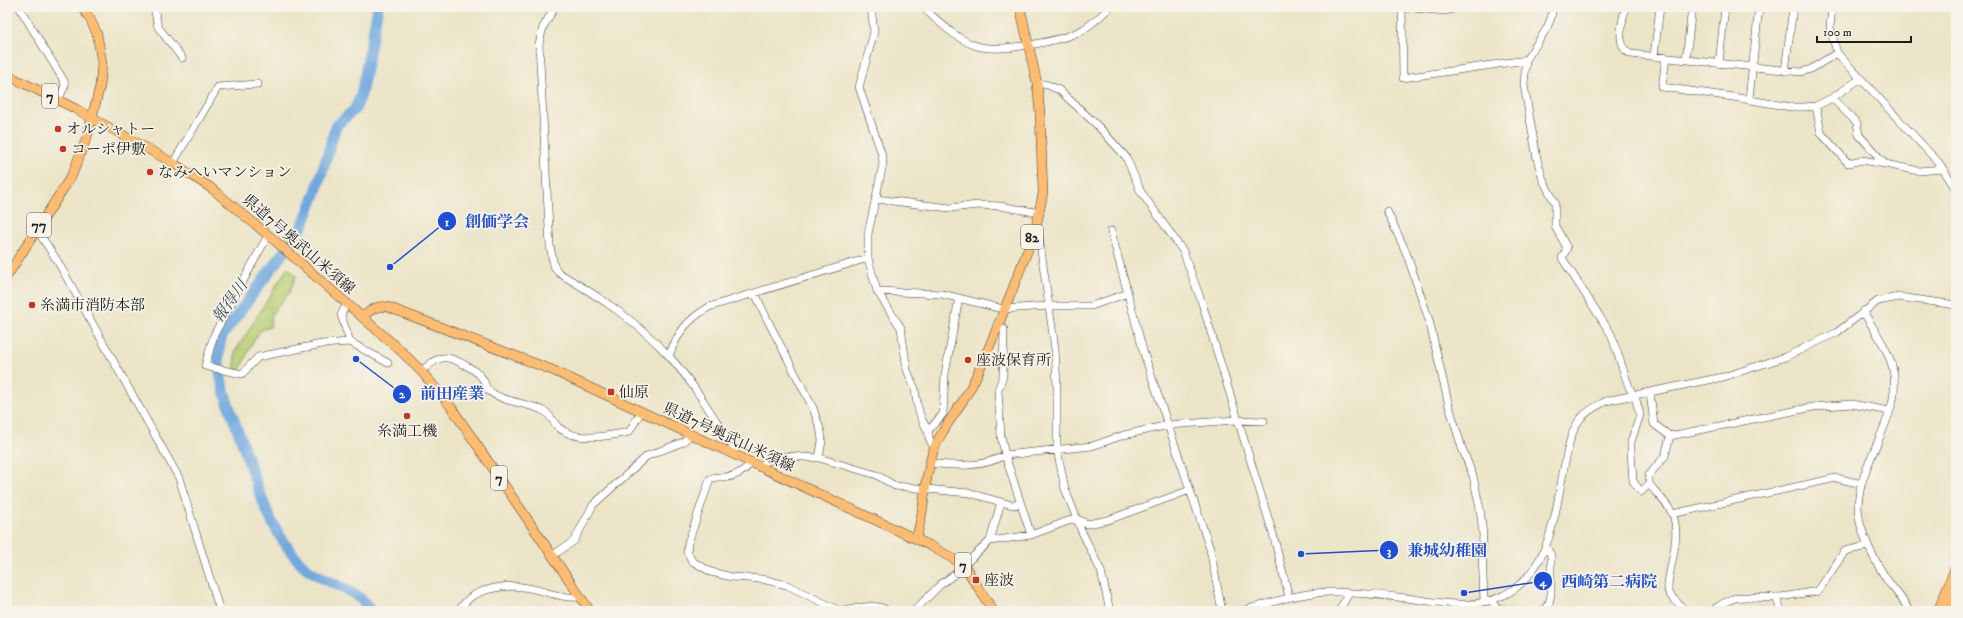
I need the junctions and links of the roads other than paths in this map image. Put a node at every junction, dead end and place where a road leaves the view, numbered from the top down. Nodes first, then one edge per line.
1 (19, 7) edge
2 (82, 7) edge
3 (154, 7) edge
4 (556, 7) edge
5 (871, 7) edge
6 (922, 7) edge
7 (1020, 7) edge
8 (1110, 7) edge
9 (1402, 7) edge
10 (1453, 7) edge
11 (1553, 7) edge
12 (1625, 7) edge
13 (1660, 7) edge
14 (1692, 7) edge
15 (1726, 7) edge
16 (1759, 7) edge
17 (1793, 7) edge
18 (1832, 7) edge
19 (1028, 44) junction
20 (1837, 53) junction
21 (1654, 56) junction
22 (182, 58) dead end
23 (1666, 58) junction
24 (1526, 60) junction
25 (1686, 60) junction
26 (1719, 64) junction
27 (1752, 68) junction
28 (1785, 71) junction
29 (7, 75) edge
30 (1860, 79) junction
31 (1037, 83) junction
32 (258, 84) dead end
33 (1832, 98) junction
34 (1749, 99) junction
35 (58, 100) junction
36 (1816, 106) junction
37 (92, 118) junction
38 (172, 163) junction
39 (1885, 164) junction
40 (1943, 169) junction
41 (1956, 189) edge
42 (876, 198) junction
43 (1387, 211) dead end
44 (1040, 213) junction
45 (1111, 231) dead end
46 (35, 232) junction
47 (1035, 232) junction
48 (271, 237) junction
49 (868, 258) junction
50 (7, 276) edge
51 (877, 292) junction
52 (756, 293) junction
53 (1128, 293) junction
54 (959, 298) junction
55 (347, 303) junction
56 (1956, 305) edge
57 (1048, 306) junction
58 (1003, 309) junction
59 (1863, 311) junction
60 (363, 317) junction
61 (997, 324) junction
62 (350, 342) junction
63 (669, 356) junction
64 (388, 363) dead end
65 (421, 371) junction
66 (1650, 393) junction
67 (1633, 395) junction
68 (1889, 411) junction
69 (641, 412) junction
70 (946, 416) junction
71 (1236, 420) junction
72 (1264, 421) dead end
73 (1169, 426) junction
74 (928, 430) junction
75 (690, 435) junction
76 (1670, 436) junction
77 (934, 448) junction
78 (1057, 449) junction
79 (733, 455) junction
80 (1005, 455) junction
81 (819, 458) junction
82 (930, 463) junction
83 (755, 465) junction
84 (1649, 484) junction
85 (1862, 484) junction
86 (926, 490) junction
87 (1190, 490) junction
88 (1002, 502) junction
89 (1020, 504) junction
90 (1672, 514) junction
91 (1076, 518) junction
92 (1031, 535) junction
93 (916, 538) junction
94 (990, 541) junction
95 (1546, 546) junction
96 (1867, 546) junction
97 (552, 556) junction
98 (965, 566) junction
99 (1956, 566) edge
100 (1956, 590) edge
101 (1349, 593) junction
102 (1289, 596) junction
103 (580, 597) junction
104 (1776, 597) junction
105 (1488, 601) junction
106 (1468, 608) edge
107 (220, 611) edge
108 (458, 611) edge
109 (590, 611) edge
110 (842, 611) edge
111 (888, 611) edge
112 (914, 611) edge
113 (993, 611) edge
114 (1110, 611) edge
115 (1178, 611) edge
116 (1191, 611) edge
117 (1222, 611) edge
118 (1245, 611) edge
119 (1339, 611) edge
120 (1514, 611) edge
121 (1543, 611) edge
122 (1686, 611) edge
123 (1712, 611) edge
124 (1781, 611) edge
125 (1909, 611) edge
126 (1938, 611) edge
127 (1947, 611) edge

1 - 35 street
2 - 37 main road, 77
3 - 22 street
4 - 63 street
5 - 42 street
6 - 19 street
7 - 19 main road, 82
8 - 19 street
9 - 10 street
9 - 24 street
11 - 24 street
12 - 21 street
13 - 21 street
14 - 25 street
15 - 26 street
16 - 27 street
17 - 28 street
18 - 20 street
19 - 31 main road, 82
20 - 28 street
20 - 30 street
21 - 23 street
23 - 25 street
23 - 34 street
24 - 67 street
25 - 26 street
26 - 27 street
27 - 28 street
27 - 34 street
29 - 35 main road, 県道7号奥武山米須線 / 7
30 - 33 street
30 - 40 street
31 - 44 main road, 82
31 - 71 street
32 - 38 street
33 - 36 street
33 - 39 street
34 - 36 street
35 - 37 main road, 県道7号奥武山米須線 / 7
36 - 39 street
37 - 38 main road, 県道7号奥武山米須線 / 7
37 - 46 main road, 77
38 - 48 main road, 県道7号奥武山米須線 / 7
39 - 40 street
40 - 41 street
42 - 44 street
42 - 49 street
43 - 105 street
44 - 47 main road, 82
45 - 53 street
46 - 50 main road, 77
46 - 107 street
47 - 57 street
47 - 58 main road, 82
48 - 55 main road, 県道7号奥武山米須線 / 7
48 - 62 street
49 - 51 street
49 - 52 street
51 - 54 street
51 - 74 street
52 - 63 street
52 - 81 street
53 - 57 street
53 - 73 street
54 - 58 street
54 - 70 street
55 - 60 main road, 県道7号奥武山米須線 / 7
55 - 62 street
56 - 59 street
57 - 58 street
57 - 78 street
58 - 61 main road, 82
59 - 66 street
59 - 68 street
60 - 65 main road, 県道7号奥武山米須線 / 7
60 - 69 main road, 県道7号奥武山米須線 / 7
61 - 70 main road, 82
61 - 80 street
62 - 64 street
63 - 79 street
65 - 69 street
65 - 97 main road, 県道7号奥武山米須線 / 7
66 - 67 street
66 - 76 street
67 - 84 street
67 - 95 street
68 - 76 street
68 - 85 street
69 - 75 main road, 県道7号奥武山米須線 / 7
70 - 74 street
70 - 77 main road, 82
71 - 72 street
71 - 73 street
71 - 102 street
73 - 78 street
73 - 87 street
74 - 77 street
75 - 79 main road, 県道7号奥武山米須線 / 7
75 - 97 street
76 - 84 street
77 - 82 main road, 82
78 - 80 street
78 - 91 street
79 - 83 main road, 県道7号奥武山米須線 / 7
80 - 82 street
80 - 89 street
81 - 83 street
81 - 86 street
82 - 86 main road, 82
83 - 93 main road, 県道7号奥武山米須線 / 7
83 - 110 street
84 - 90 street
85 - 90 street
85 - 96 street
86 - 88 street
86 - 93 main road, 82
87 - 91 street
87 - 117 street
88 - 89 street
88 - 94 street
89 - 92 street
90 - 122 street
91 - 92 street
91 - 114 street
92 - 94 street
93 - 98 main road, 県道7号奥武山米須線 / 7
94 - 98 street
95 - 105 street
95 - 121 street
96 - 104 street
96 - 125 street
97 - 103 main road, 県道7号奥武山米須線 / 7
98 - 112 street
98 - 113 main road, 県道7号奥武山米須線 / 7
99 - 126 main road
100 - 127 main road
101 - 102 street
101 - 106 street
101 - 119 street
102 - 118 street
103 - 108 street
103 - 109 main road, 県道7号奥武山米須線 / 7
104 - 123 street
104 - 124 street
105 - 106 street
105 - 120 street
110 - 111 street
115 - 116 street

